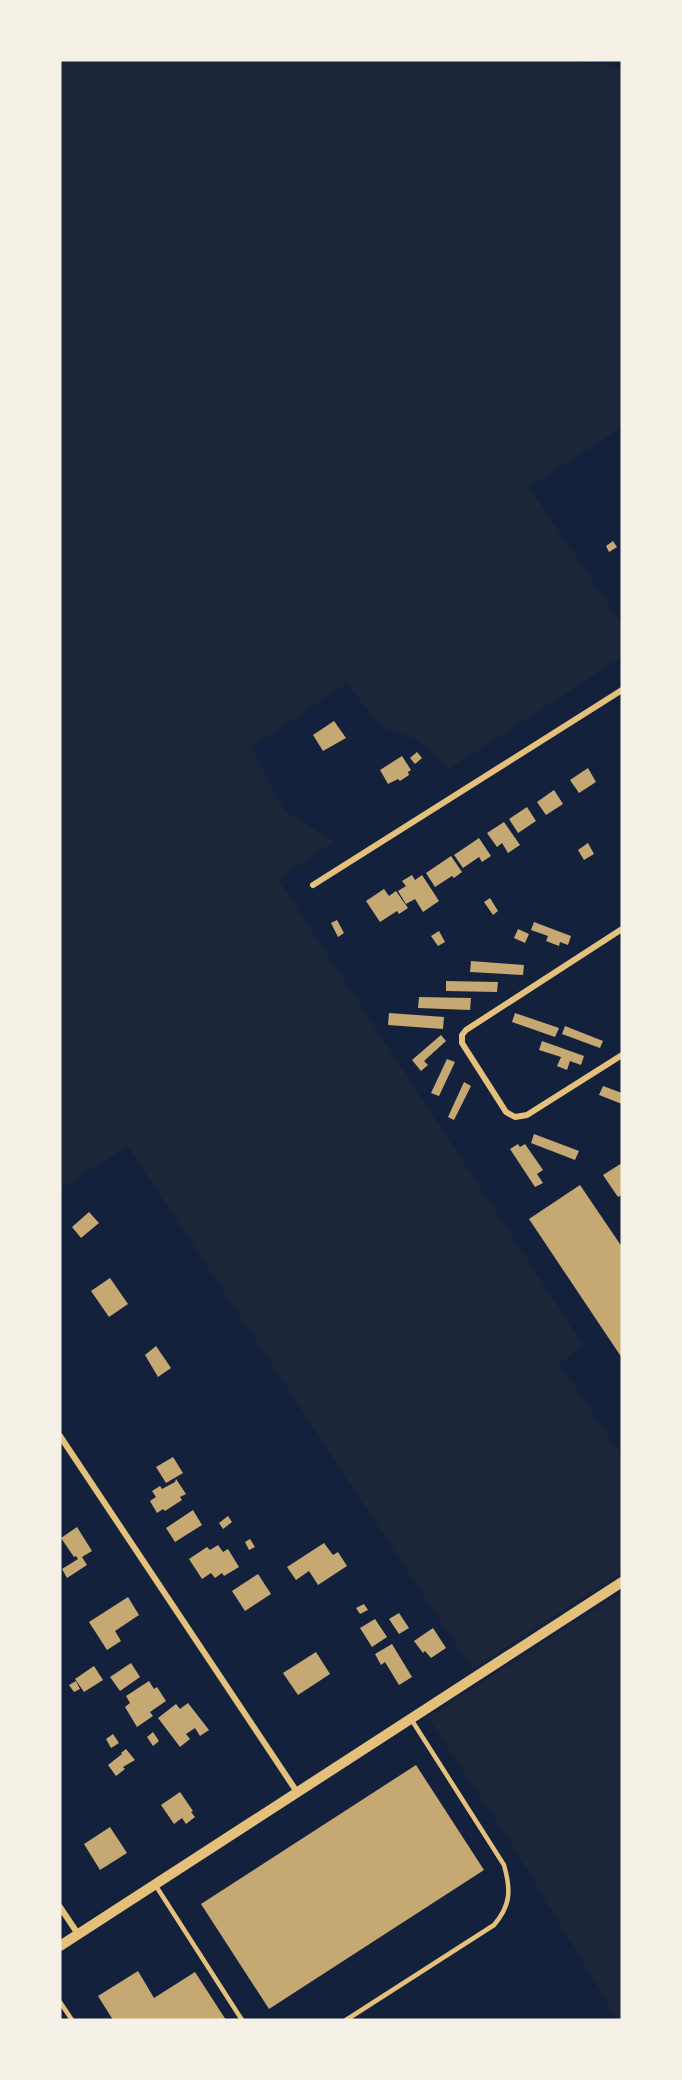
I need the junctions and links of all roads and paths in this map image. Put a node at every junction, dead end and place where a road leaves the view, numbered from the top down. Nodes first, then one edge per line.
1 (622, 690) edge
2 (313, 885) dead end
3 (622, 929) edge
4 (622, 1054) edge
5 (60, 1436) edge
6 (622, 1582) edge
7 (411, 1719) junction
8 (297, 1792) junction
9 (156, 1885) junction
10 (60, 1907) edge
11 (78, 1935) junction
12 (60, 1946) edge
13 (60, 2002) edge
14 (72, 2020) edge
15 (242, 2020) edge
16 (346, 2020) edge

1 - 2 street
3 - 4 street
5 - 8 street
6 - 7 street
7 - 8 street
7 - 16 lane
8 - 9 street
9 - 11 street
9 - 15 lane
10 - 11 street
11 - 12 street
13 - 14 lane

